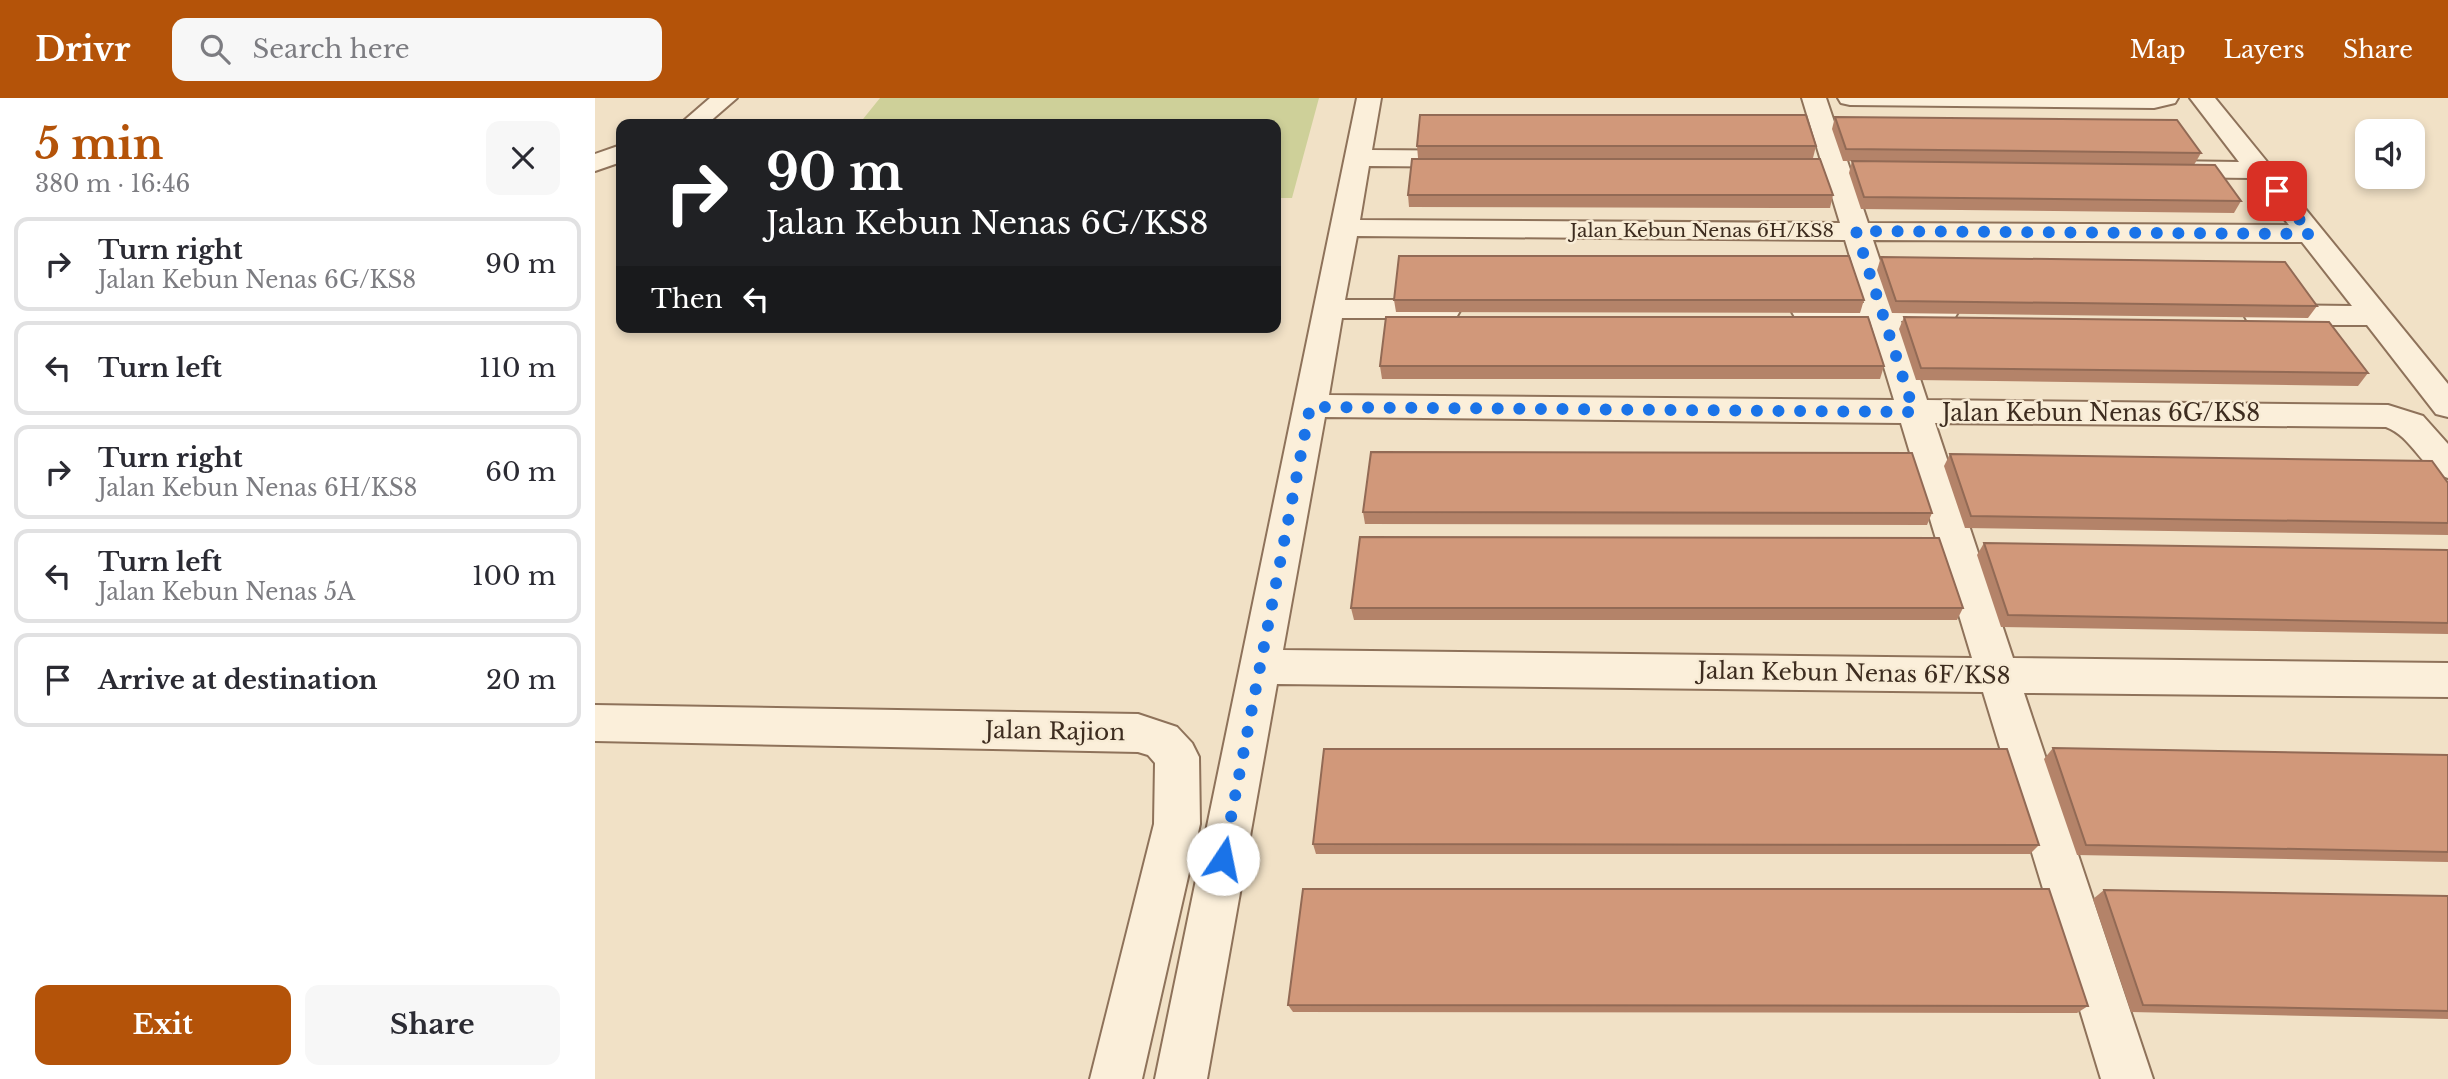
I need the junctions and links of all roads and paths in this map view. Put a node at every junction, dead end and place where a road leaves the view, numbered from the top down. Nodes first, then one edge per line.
1 (725, 98) edge
2 (1369, 98) edge
3 (1814, 98) edge
4 (1850, 98) edge
5 (2202, 98) edge
6 (2160, 100) edge
7 (698, 119) edge
8 (616, 155) edge
9 (1358, 158) junction
10 (1508, 160) edge
11 (595, 163) edge
12 (1808, 164) edge
13 (1835, 164) junction
14 (1863, 165) edge
15 (2137, 168) edge
16 (2260, 170) junction
17 (1345, 228) junction
18 (1856, 231) junction
19 (2311, 234) junction
20 (1329, 309) junction
21 (1467, 310) edge
22 (1786, 312) edge
23 (1882, 312) junction
24 (1965, 313) edge
25 (2225, 315) edge
26 (2376, 316) junction
27 (2448, 406) edge
28 (1310, 407) junction
29 (1914, 412) junction
30 (2448, 466) edge
31 (1260, 667) junction
32 (1998, 675) junction
33 (2448, 680) edge
34 (595, 723) edge
35 (1116, 1079) edge
36 (1181, 1079) edge
37 (2127, 1079) edge

1 - 7 street
2 - 9 street
3 - 13 street
4 - 6 street
5 - 16 street
8 - 11 street
9 - 10 street
9 - 17 street
12 - 13 street
13 - 14 street
13 - 18 street
15 - 16 street
16 - 19 street
17 - 18 street, Jalan Kebun Nenas 6H/KS8
17 - 20 street
18 - 19 street, Jalan Kebun Nenas 6H/KS8
18 - 23 street
19 - 26 street
20 - 21 street
20 - 28 street
22 - 23 street
23 - 24 street
23 - 29 street
25 - 26 street
26 - 27 street
28 - 29 street, Jalan Kebun Nenas 6G/KS8
28 - 31 street
29 - 30 street, Jalan Kebun Nenas 6G/KS8
29 - 32 street
31 - 32 street, Jalan Kebun Nenas 6F/KS8
31 - 36 street
32 - 33 street, Jalan Kebun Nenas 6F/KS8
32 - 37 street
34 - 35 street, Jalan Rajion

